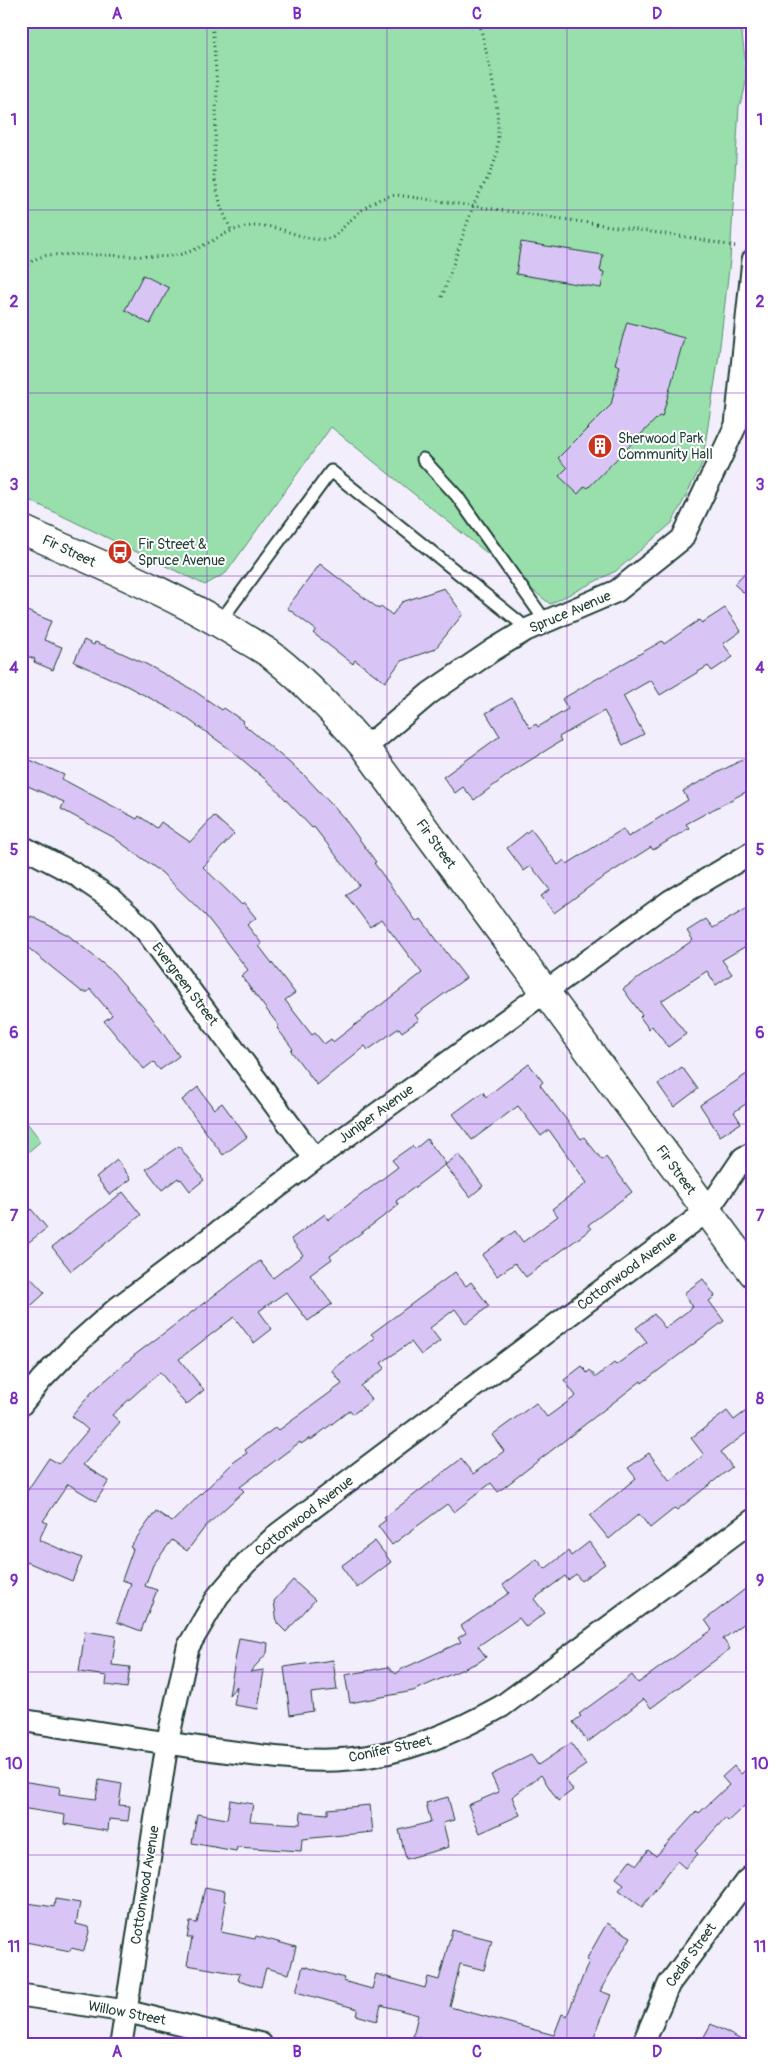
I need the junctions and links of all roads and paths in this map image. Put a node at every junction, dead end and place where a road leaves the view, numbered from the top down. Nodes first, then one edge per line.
1 (212, 21) edge
2 (479, 21) edge
3 (473, 207) junction
4 (21, 208) edge
5 (230, 230) junction
6 (749, 255) edge
7 (28, 263) junction
8 (21, 272) edge
9 (442, 298) dead end
10 (423, 459) dead end
11 (21, 529) edge
12 (220, 623) junction
13 (536, 626) junction
14 (365, 748) junction
15 (21, 846) edge
16 (753, 852) edge
17 (544, 991) junction
18 (753, 1152) edge
19 (315, 1159) junction
20 (707, 1211) junction
21 (753, 1272) edge
22 (21, 1404) edge
23 (753, 1520) edge
24 (21, 1720) edge
25 (167, 1744) junction
26 (753, 1875) edge
27 (21, 1995) edge
28 (125, 2011) junction
29 (121, 2044) edge
30 (261, 2044) edge
31 (643, 2044) edge

1 - 5 path
2 - 3 path
3 - 5 path
3 - 6 path
3 - 9 path
4 - 7 path
5 - 7 path
6 - 13 street, Spruce Avenue
7 - 8 path
10 - 13 lane
11 - 12 street, Fir Street
12 - 13 lane
12 - 14 street, Fir Street
13 - 14 street, Spruce Avenue
14 - 17 street, Fir Street
15 - 19 street, Evergreen Street
16 - 17 street, Juniper Avenue
17 - 19 street, Juniper Avenue
17 - 20 street, Fir Street
18 - 20 street, Cottonwood Avenue
19 - 22 street, Juniper Avenue
20 - 21 street, Fir Street
20 - 25 street, Cottonwood Avenue
23 - 25 street, Conifer Street
24 - 25 street, Conifer Street
25 - 28 street, Cottonwood Avenue
26 - 31 street, Cedar Street
27 - 28 street, Willow Street
28 - 29 street, Cottonwood Avenue
28 - 30 street, Willow Street

